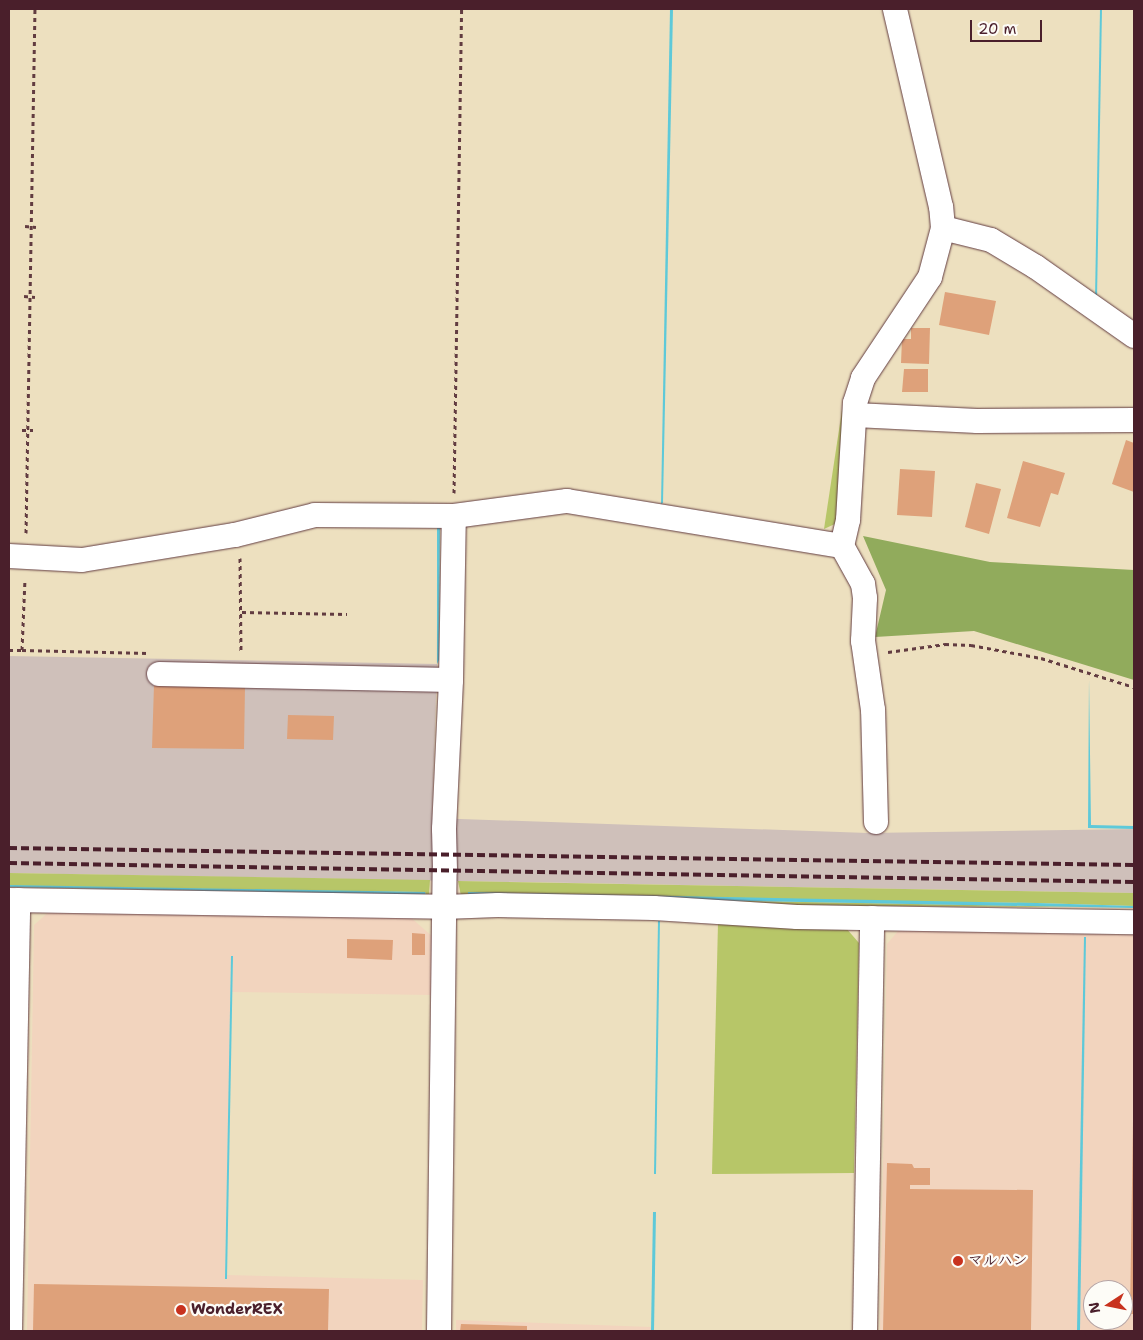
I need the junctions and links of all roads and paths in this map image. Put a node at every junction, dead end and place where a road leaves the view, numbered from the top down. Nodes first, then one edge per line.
1 (35, 9) edge
2 (462, 9) edge
3 (895, 9) edge
4 (25, 226) dead end
5 (36, 227) dead end
6 (943, 228) junction
7 (24, 296) dead end
8 (35, 297) dead end
9 (1134, 336) edge
10 (855, 415) junction
11 (1134, 420) edge
12 (22, 430) dead end
13 (33, 430) dead end
14 (454, 516) junction
15 (240, 534) junction
16 (842, 546) junction
17 (17, 557) edge
18 (242, 612) junction
19 (347, 614) dead end
20 (9, 650) edge
21 (241, 654) dead end
22 (864, 655) junction
23 (159, 674) dead end
24 (451, 680) junction
25 (1134, 687) edge
26 (876, 822) dead end
27 (13, 900) edge
28 (444, 907) junction
29 (872, 918) junction
30 (1134, 922) edge
31 (10, 1226) edge
32 (10, 1331) edge
33 (439, 1331) edge
34 (865, 1331) edge

1 - 17 path
2 - 14 path
3 - 6 street
4 - 5 path
6 - 9 street
6 - 10 street
7 - 8 path
10 - 11 street
10 - 16 street
12 - 13 path
14 - 15 street
14 - 16 street
14 - 24 street
15 - 17 street
15 - 18 path
16 - 22 street
17 - 20 path
18 - 19 path
18 - 21 path
22 - 25 path
22 - 26 street
23 - 24 street
24 - 28 street
27 - 28 street
27 - 31 street
28 - 29 street
28 - 33 street
29 - 30 street
29 - 34 street
31 - 32 street

